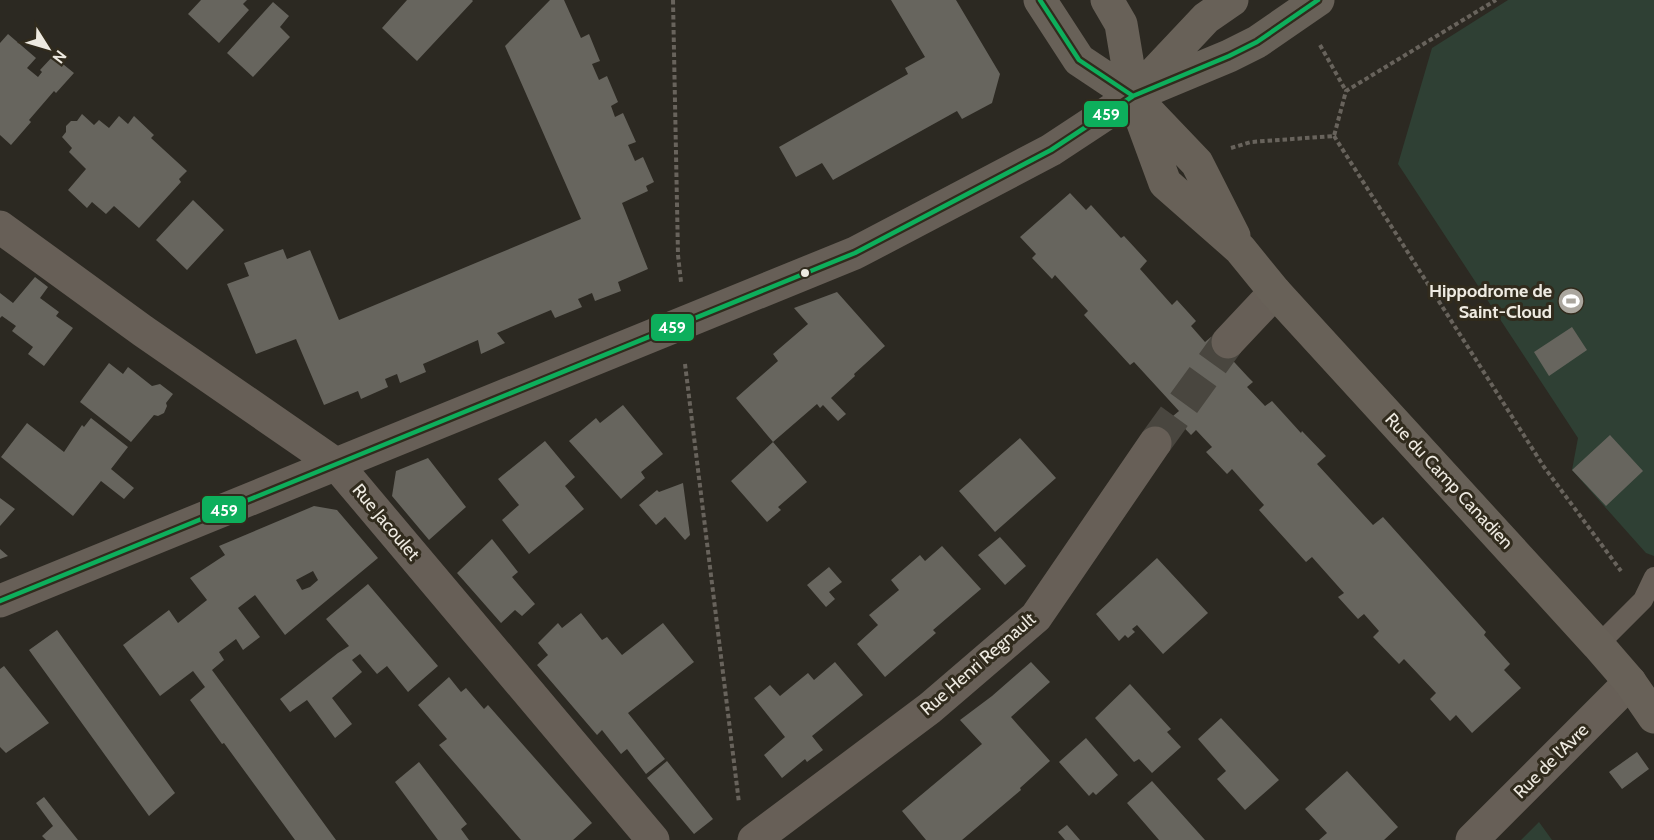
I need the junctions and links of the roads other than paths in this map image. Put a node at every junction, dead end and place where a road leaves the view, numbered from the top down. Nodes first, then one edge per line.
1 (1040, 0) edge
2 (1107, 0) edge
3 (1232, 0) edge
4 (1318, 0) edge
5 (1133, 96) junction
6 (0, 227) edge
7 (1275, 291) junction
8 (1228, 342) tunnel mouth
9 (1155, 443) tunnel mouth
10 (337, 465) junction
11 (1654, 577) edge
12 (0, 601) edge
13 (1598, 645) junction
14 (1630, 682) junction
15 (1654, 717) edge
16 (653, 840) edge
17 (754, 840) edge
18 (1472, 840) edge

1 - 5 main road
2 - 5 main road, Rue du Camp Canadien
3 - 5 main road
4 - 5 main road
5 - 7 main road, Rue du Camp Canadien
5 - 10 street
6 - 10 street, Rue Jacoulet
7 - 8 street
7 - 13 main road, Rue du Camp Canadien
9 - 17 street, Rue Henri Regnault
10 - 12 street
10 - 16 street, Rue Jacoulet
11 - 13 lane
13 - 14 main road, Rue du Camp Canadien
14 - 15 main road, Rue du Camp Canadien
14 - 18 street, Rue de l'Avre

